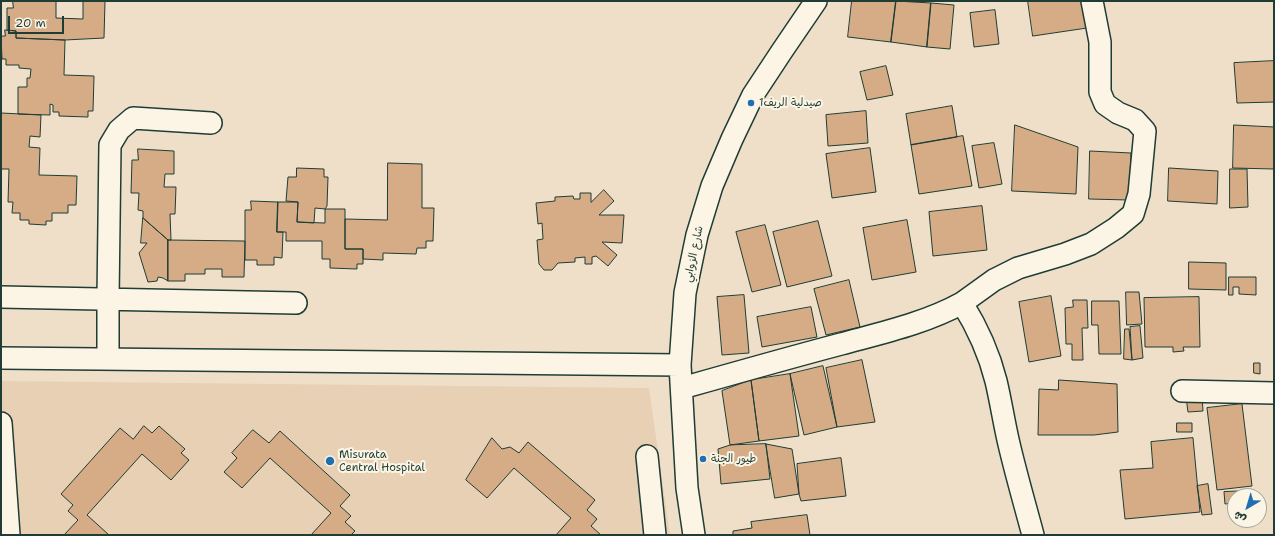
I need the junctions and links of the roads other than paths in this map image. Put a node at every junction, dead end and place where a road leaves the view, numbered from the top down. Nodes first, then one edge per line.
1 (1092, 1) edge
2 (810, 3) edge
3 (211, 123) dead end
4 (1, 297) edge
5 (108, 299) junction
6 (296, 303) dead end
7 (962, 303) junction
8 (1, 358) edge
9 (108, 359) junction
10 (680, 365) junction
11 (682, 388) junction
12 (1182, 391) dead end
13 (1274, 393) edge
14 (2, 423) edge
15 (647, 456) dead end
16 (9, 535) edge
17 (654, 535) edge
18 (694, 535) edge
19 (1033, 535) edge

1 - 7 street
2 - 10 street, شارع الزوابي
3 - 5 street
4 - 5 street
5 - 6 street
5 - 9 street
7 - 11 street
7 - 19 street
8 - 9 street
9 - 10 street
10 - 11 street, شارع الزوابي
11 - 18 street, شارع الزوابي
12 - 13 street
14 - 16 street
15 - 17 street

